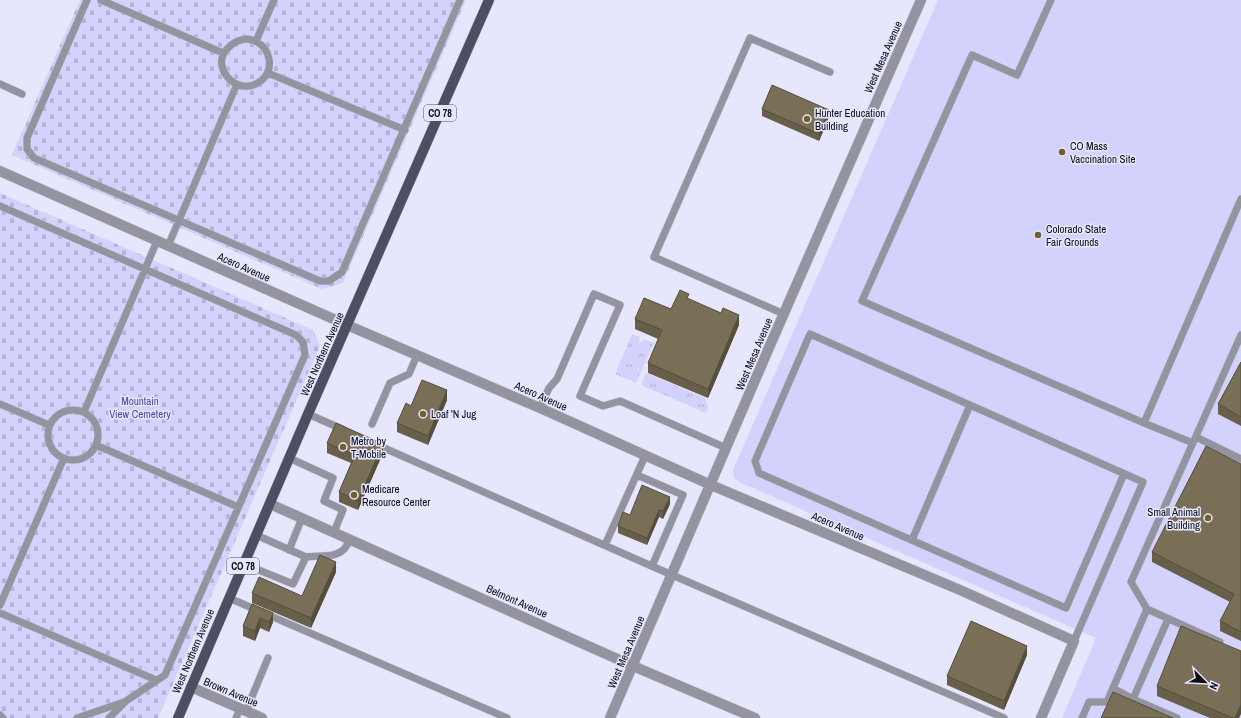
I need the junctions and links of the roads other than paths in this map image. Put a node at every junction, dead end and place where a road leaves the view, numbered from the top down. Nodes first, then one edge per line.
1 (87, 0) edge
2 (101, 0) edge
3 (274, 0) edge
4 (460, 0) edge
5 (489, 0) edge
6 (921, 0) edge
7 (1051, 0) edge
8 (256, 41) junction
9 (223, 53) junction
10 (268, 72) junction
11 (830, 72) dead end
12 (0, 84) edge
13 (237, 84) junction
14 (22, 94) dead end
15 (405, 130) junction
16 (0, 171) edge
17 (1241, 199) edge
18 (0, 206) edge
19 (179, 221) junction
20 (157, 241) junction
21 (168, 246) junction
22 (145, 269) junction
23 (784, 314) junction
24 (347, 325) junction
25 (1241, 335) edge
26 (417, 355) junction
27 (0, 404) edge
28 (970, 405) junction
29 (540, 408) junction
30 (84, 412) junction
31 (308, 414) junction
32 (1144, 423) junction
33 (372, 424) dead end
34 (49, 425) junction
35 (352, 433) edge
36 (366, 440) edge
37 (1195, 440) junction
38 (96, 445) junction
39 (726, 448) junction
40 (645, 456) junction
41 (64, 458) junction
42 (289, 458) junction
43 (1241, 459) edge
44 (1124, 474) junction
45 (636, 475) junction
46 (711, 485) junction
47 (270, 504) junction
48 (238, 506) junction
49 (302, 518) junction
50 (334, 532) junction
51 (256, 535) junction
52 (350, 539) junction
53 (912, 540) junction
54 (605, 545) junction
55 (289, 550) junction
56 (306, 557) junction
57 (244, 564) junction
58 (652, 566) junction
59 (672, 575) junction
60 (229, 598) junction
61 (0, 605) edge
62 (1147, 609) junction
63 (0, 613) edge
64 (1168, 619) junction
65 (1074, 641) junction
66 (1228, 646) edge
67 (268, 658) dead end
68 (633, 666) junction
69 (156, 680) junction
70 (191, 687) junction
71 (1113, 688) junction
72 (1133, 699) junction
73 (126, 701) junction
74 (241, 713) edge
75 (0, 715) edge
76 (3, 718) edge
77 (76, 718) edge
78 (109, 718) edge
79 (178, 718) edge
80 (262, 718) edge
81 (507, 718) edge
82 (610, 718) edge
83 (755, 718) edge
84 (1004, 718) edge
85 (1042, 718) edge
86 (1082, 718) edge
87 (1177, 718) edge

1 - 19 lane
2 - 9 lane
3 - 8 lane
4 - 15 lane
5 - 24 main road, West Northern Avenue / CO 78
6 - 23 street, West Mesa Avenue
7 - 32 lane
8 - 9 lane
8 - 10 lane
9 - 13 lane
10 - 13 lane
10 - 15 lane
11 - 23 lane
12 - 14 lane
13 - 19 lane
15 - 19 lane
16 - 20 street, Acero Avenue
17 - 32 lane
18 - 22 lane
19 - 21 lane
20 - 21 street, Acero Avenue
20 - 22 lane
21 - 24 street, Acero Avenue
22 - 30 lane
22 - 48 lane
23 - 39 street, West Mesa Avenue
24 - 26 street, Acero Avenue
24 - 31 main road, West Northern Avenue / CO 78
25 - 37 lane
26 - 29 street, Acero Avenue
26 - 33 lane
27 - 34 lane
28 - 44 lane
28 - 53 lane
28 - 53 lane
29 - 39 lane
29 - 40 street, Acero Avenue
30 - 34 lane
30 - 38 lane
31 - 35 lane
31 - 42 main road, West Northern Avenue / CO 78
32 - 37 lane
34 - 41 lane
36 - 54 lane
37 - 43 lane
37 - 62 lane
38 - 41 lane
38 - 48 lane
39 - 46 street, West Mesa Avenue
40 - 45 lane
40 - 46 street, Acero Avenue
41 - 61 lane
42 - 47 main road, West Northern Avenue / CO 78
42 - 50 lane
44 - 53 lane
44 - 65 lane
45 - 54 lane
45 - 58 lane
46 - 59 street, West Mesa Avenue
46 - 65 street, Acero Avenue
47 - 49 street, Belmont Avenue
47 - 51 main road, West Northern Avenue / CO 78
48 - 69 lane
49 - 50 street, Belmont Avenue
49 - 55 lane
50 - 52 street, Belmont Avenue
51 - 55 lane
51 - 57 main road, West Northern Avenue / CO 78
52 - 56 lane
52 - 68 street, Belmont Avenue
54 - 58 lane
55 - 56 lane
56 - 57 lane
57 - 60 main road, West Northern Avenue / CO 78
58 - 59 lane
59 - 68 street, West Mesa Avenue
59 - 84 lane
60 - 70 main road, West Northern Avenue / CO 78
60 - 81 lane
62 - 64 lane
62 - 71 lane
63 - 69 lane
64 - 66 lane
64 - 72 lane
65 - 85 street
67 - 74 lane
68 - 82 street, West Mesa Avenue
68 - 83 street, Belmont Avenue
69 - 73 lane
70 - 74 street, Brown Avenue
70 - 79 main road, West Northern Avenue / CO 78
71 - 72 lane
71 - 86 lane
72 - 87 lane
73 - 77 lane
73 - 78 lane
74 - 80 street, Brown Avenue
75 - 76 lane

